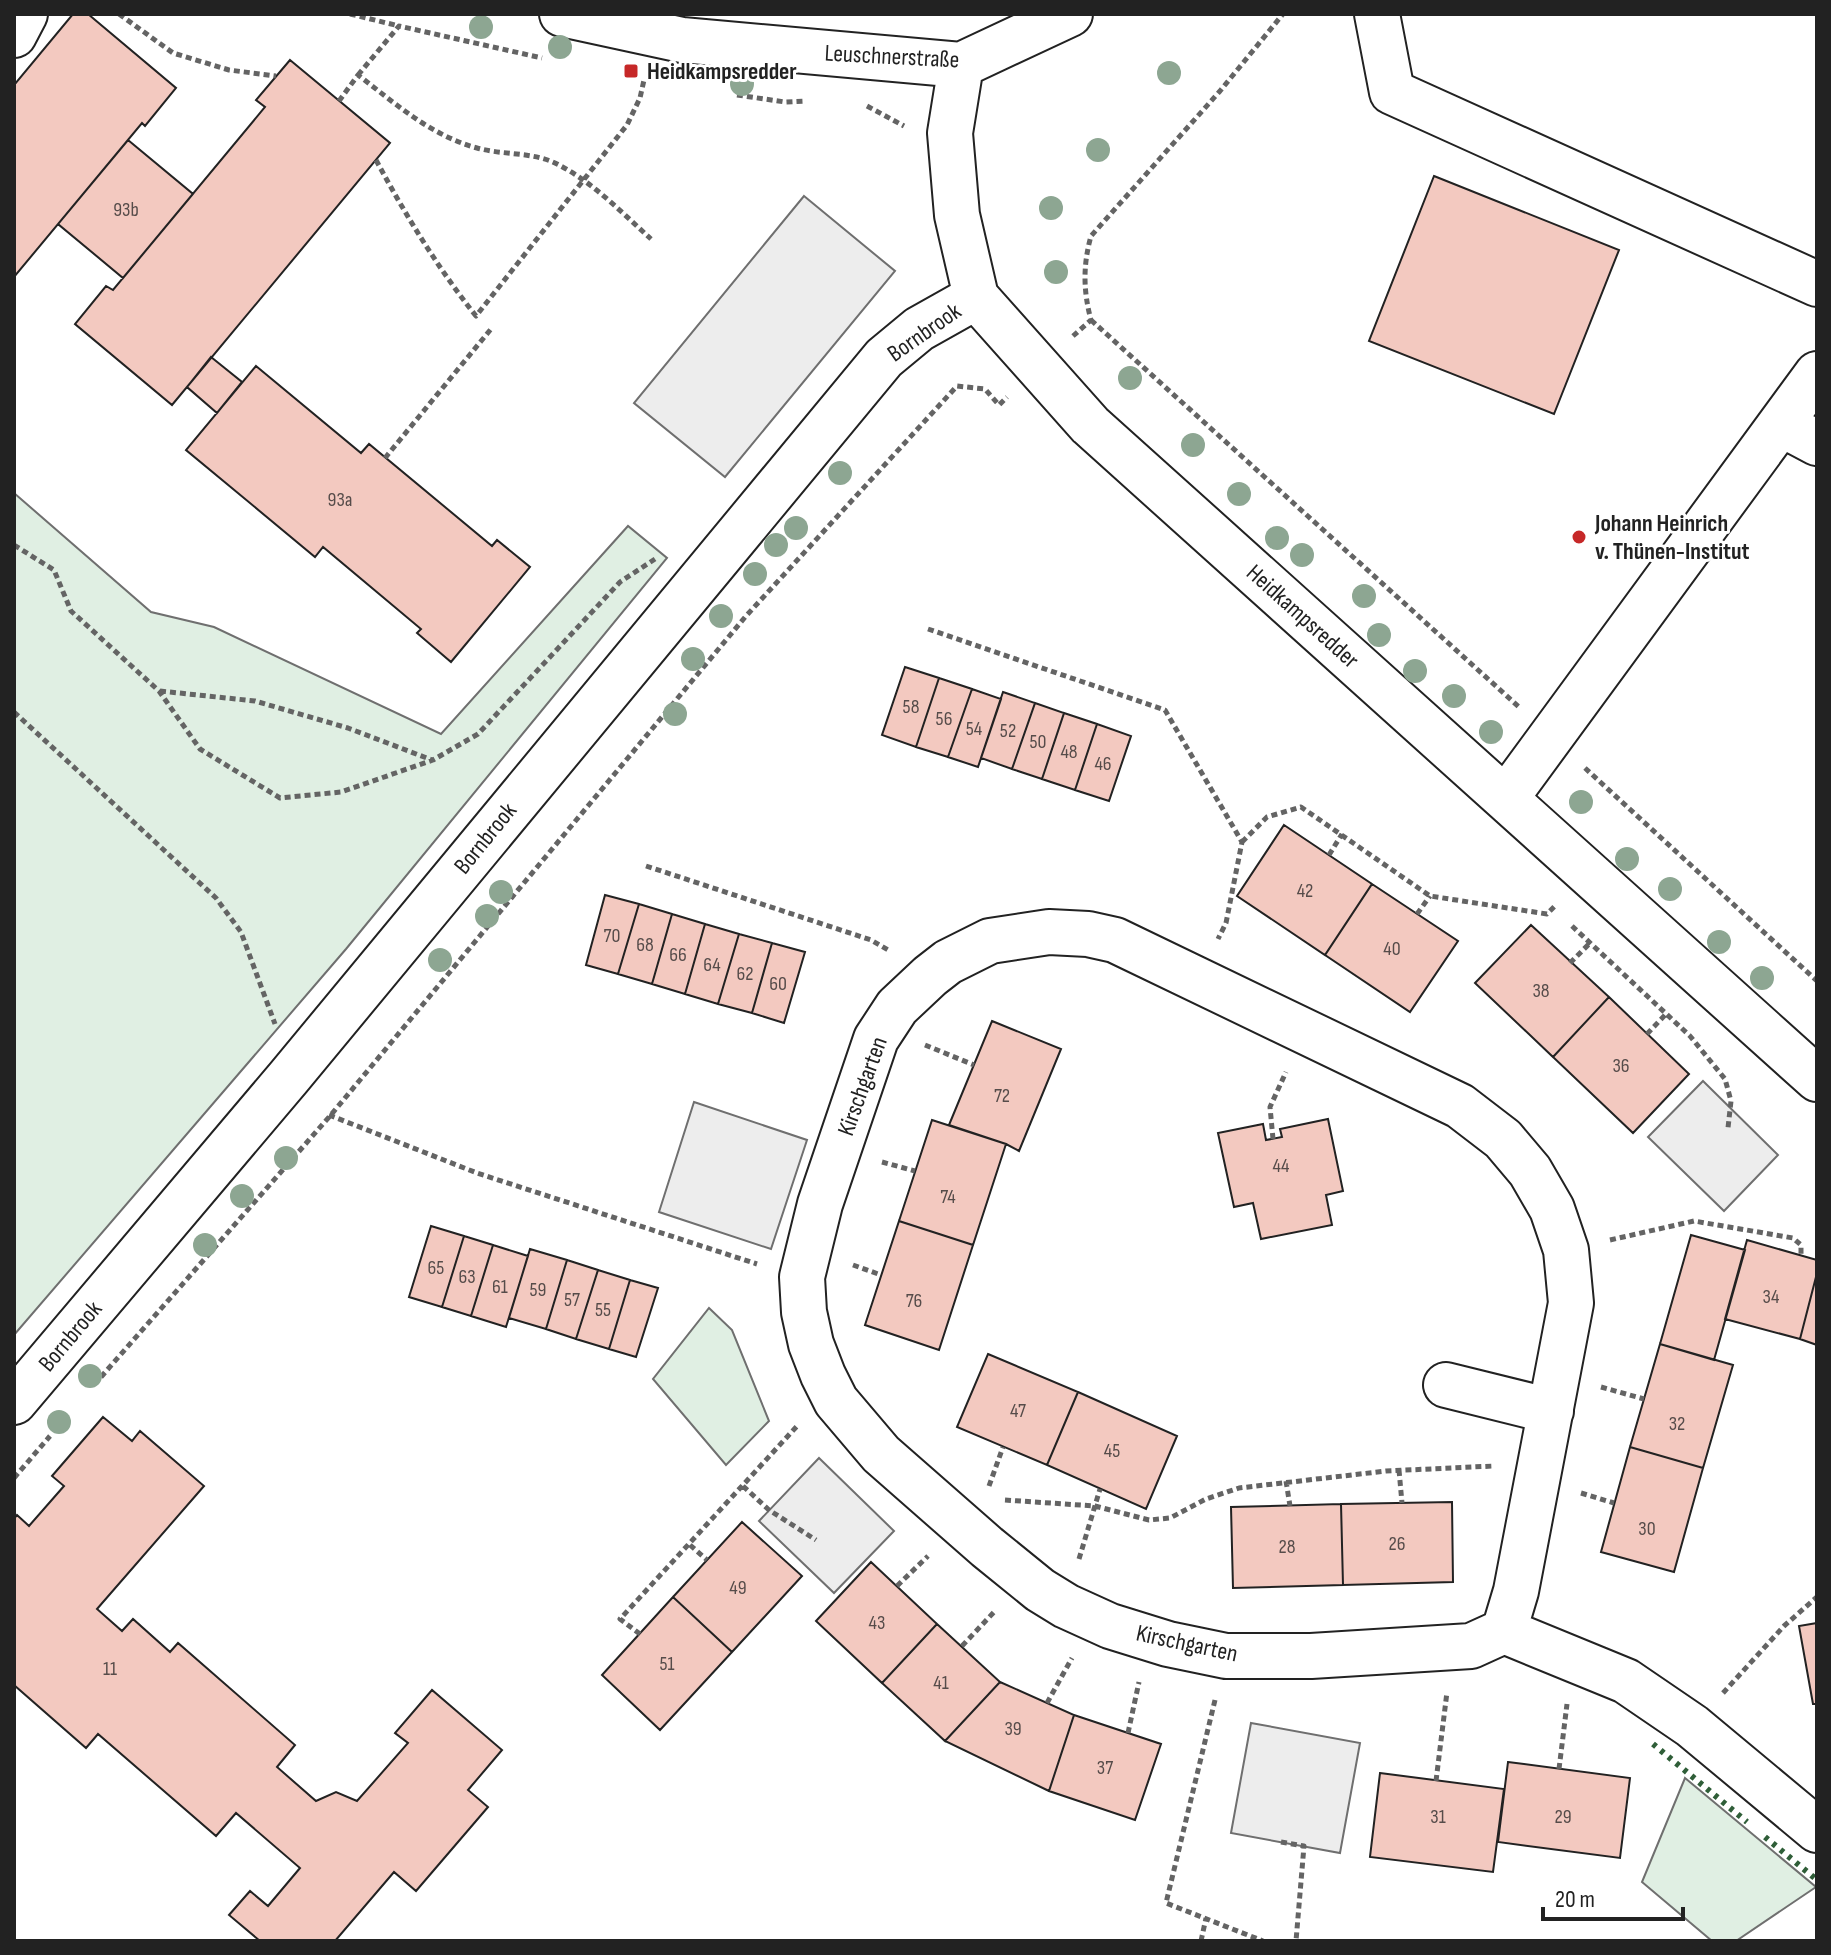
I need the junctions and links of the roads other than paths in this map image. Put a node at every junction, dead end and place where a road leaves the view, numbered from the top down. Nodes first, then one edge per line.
1 (25, 14) edge
2 (562, 14) edge
3 (1070, 14) edge
4 (1377, 14) edge
5 (14, 35) edge
6 (961, 65) junction
7 (1817, 284) edge
8 (976, 297) junction
9 (1817, 374) edge
10 (1799, 434) edge
11 (1506, 798) junction
12 (1817, 1079) edge
13 (1446, 1385) dead end
14 (14, 1402) edge
15 (1551, 1411) junction
16 (1504, 1631) junction
17 (1817, 1830) edge

1 - 5 street
2 - 6 street, Leuschnerstraße
3 - 6 street, Leuschnerstraße
4 - 7 street
6 - 8 street, Heidkampsredder
8 - 11 street, Heidkampsredder
8 - 14 street, Bornbrook
9 - 10 street
10 - 11 street
11 - 12 street, Heidkampsredder
13 - 15 street
15 - 16 street, Kirschgarten
15 - 16 street, Kirschgarten
16 - 17 street

